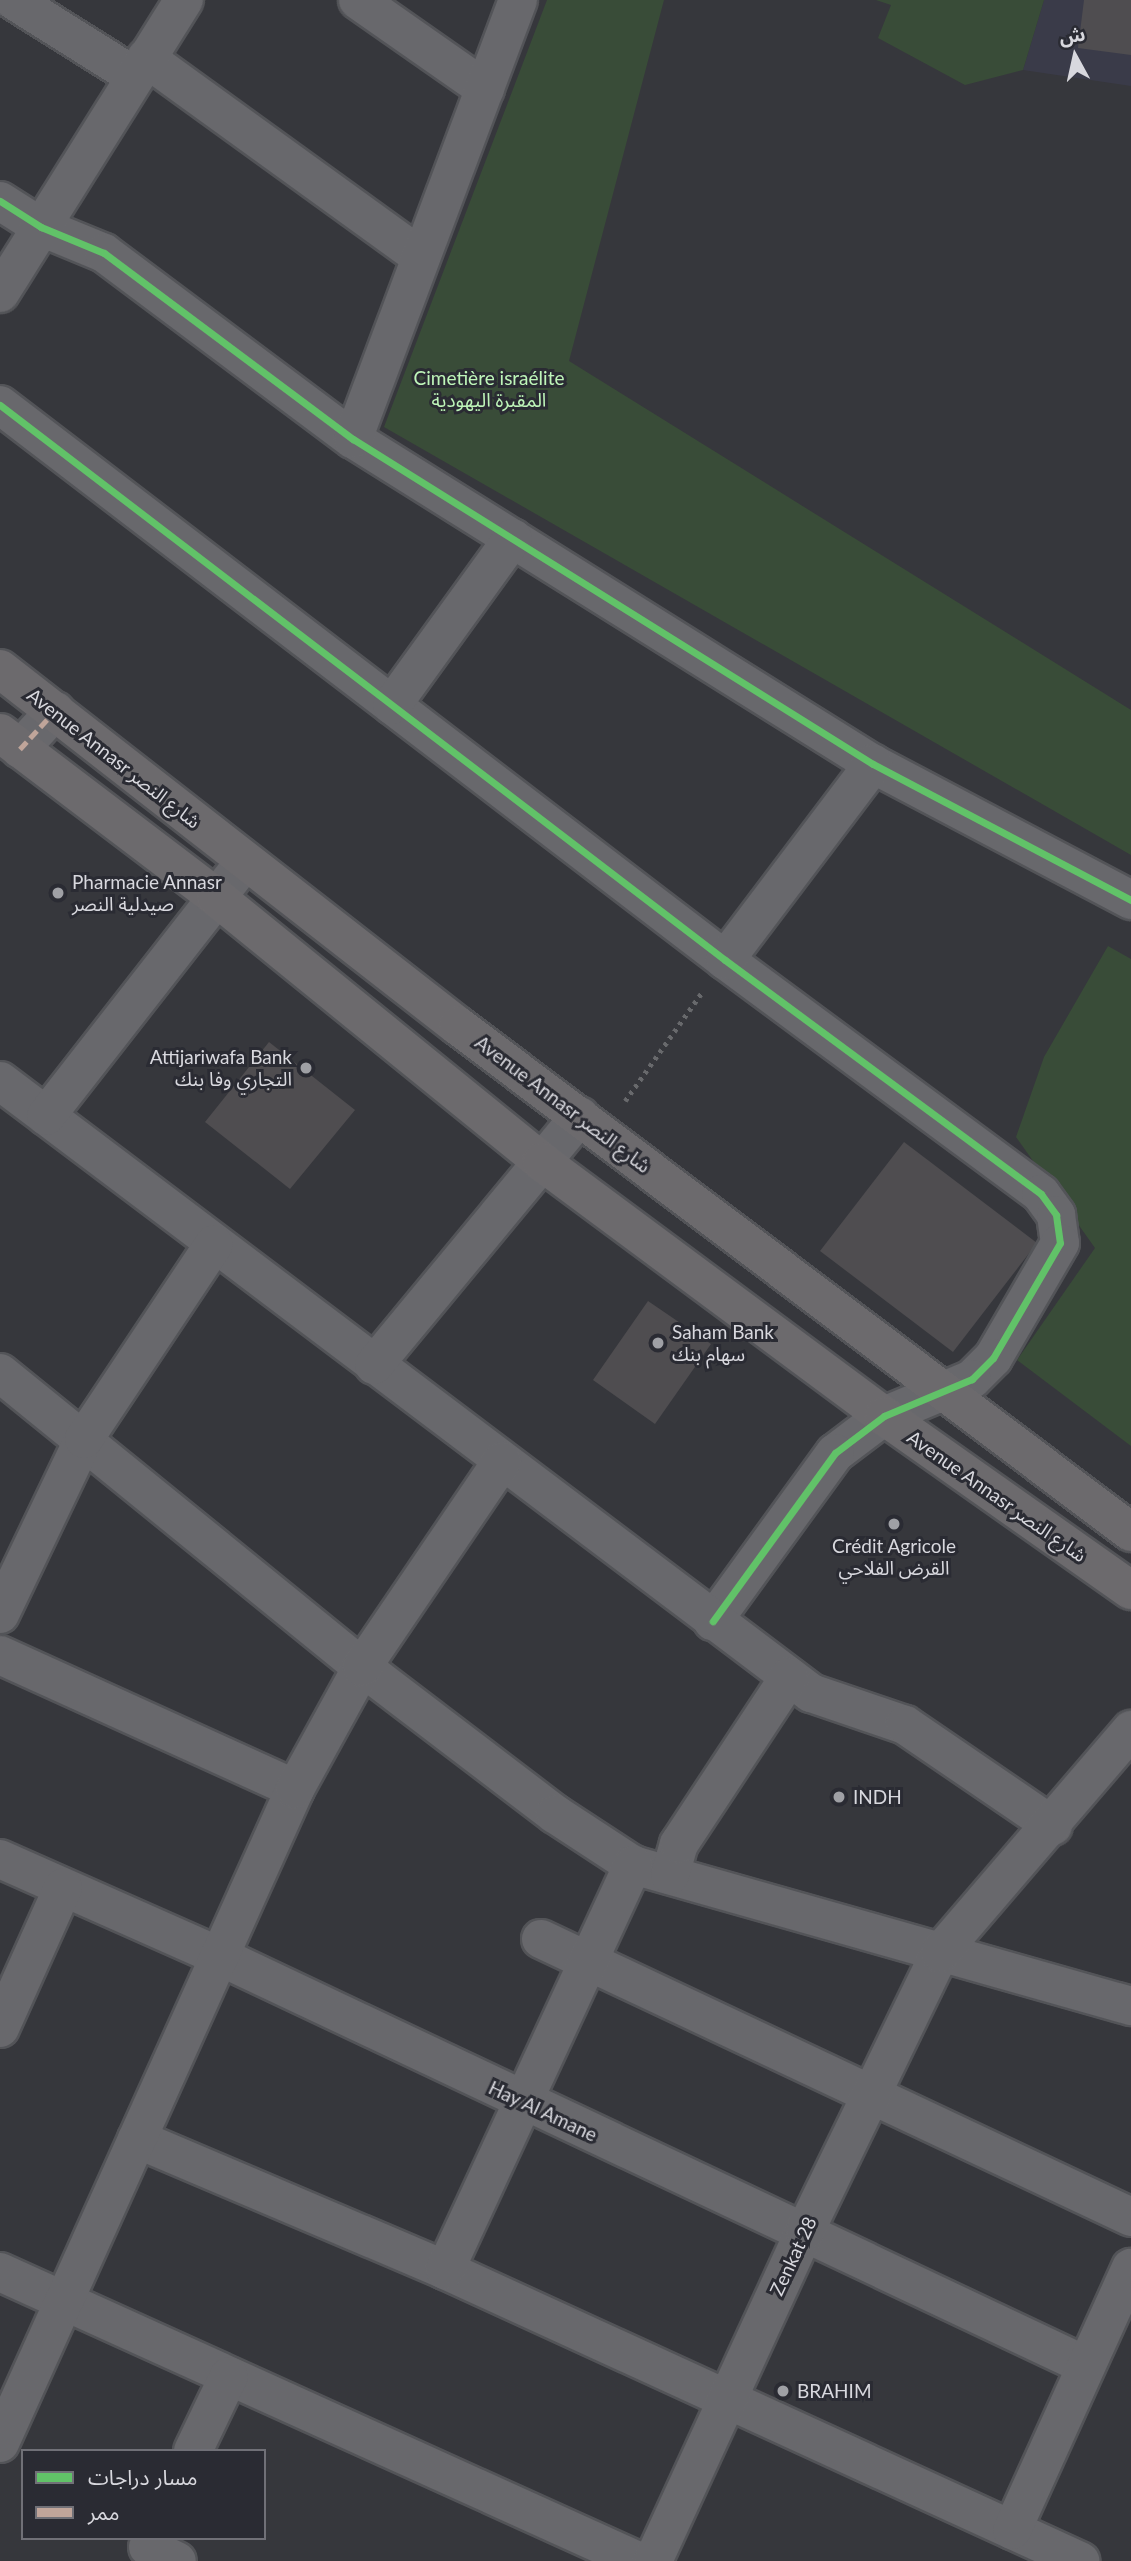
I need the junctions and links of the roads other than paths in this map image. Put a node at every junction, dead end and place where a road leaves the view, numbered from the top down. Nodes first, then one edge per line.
1 (13, 0) edge
2 (184, 0) edge
3 (358, 0) edge
4 (518, 0) edge
5 (140, 67) junction
6 (485, 89) junction
7 (0, 201) edge
8 (41, 227) junction
9 (421, 257) junction
10 (0, 293) edge
11 (0, 405) edge
12 (353, 439) junction
13 (513, 538) junction
14 (0, 669) edge
15 (392, 705) junction
16 (55, 711) junction
17 (10, 741) edge
18 (873, 764) junction
19 (246, 861) junction
20 (216, 897) junction
21 (1131, 900) edge
22 (725, 960) junction
23 (0, 1082) edge
24 (46, 1116) junction
25 (591, 1125) junction
26 (542, 1162) junction
27 (215, 1244) junction
28 (374, 1365) junction
29 (0, 1373) edge
30 (946, 1393) junction
31 (884, 1416) junction
32 (84, 1439) junction
33 (502, 1461) junction
34 (1131, 1532) edge
35 (1131, 1590) edge
36 (0, 1614) edge
37 (713, 1621) junction
38 (0, 1655) edge
39 (362, 1667) junction
40 (789, 1677) junction
41 (1131, 1730) edge
42 (295, 1789) junction
43 (1054, 1826) junction
44 (0, 1859) edge
45 (633, 1864) junction
46 (670, 1875) junction
47 (63, 1888) junction
48 (541, 1939) dead end
49 (940, 1953) junction
50 (221, 1957) junction
51 (590, 1962) junction
52 (1131, 2006) edge
53 (0, 2028) edge
54 (870, 2093) junction
55 (523, 2102) junction
56 (136, 2139) junction
57 (1131, 2217) edge
58 (805, 2231) junction
59 (1131, 2268) edge
60 (445, 2270) junction
61 (0, 2272) edge
62 (65, 2302) junction
63 (1085, 2365) junction
64 (229, 2376) junction
65 (726, 2400) junction
66 (0, 2443) edge
67 (194, 2449) edge
68 (1012, 2530) junction
69 (638, 2561) edge
70 (653, 2561) edge
71 (1080, 2561) edge

1 - 5 street
2 - 5 street
3 - 6 street
4 - 6 street
5 - 8 street
5 - 9 street
6 - 9 street
7 - 8 street
8 - 10 street
8 - 12 street
9 - 12 street
11 - 15 street
12 - 13 street
13 - 15 street
13 - 18 street
14 - 16 main road, Avenue Annasr شارع النصر
15 - 22 street
16 - 17 street
16 - 19 main road, Avenue Annasr شارع النصر
17 - 20 main road, Avenue Annasr شارع النصر
18 - 21 street
18 - 22 street
19 - 20 street
19 - 25 main road, Avenue Annasr شارع النصر
20 - 24 street
20 - 26 main road, Avenue Annasr شارع النصر
22 - 30 street
23 - 24 street
24 - 27 street
25 - 26 street
25 - 30 main road, Avenue Annasr شارع النصر
26 - 28 street
26 - 31 main road, Avenue Annasr شارع النصر
27 - 28 street
27 - 32 street
28 - 33 street
29 - 32 street
30 - 31 street
30 - 34 main road, Avenue Annasr شارع النصر
31 - 35 main road, Avenue Annasr شارع النصر
31 - 37 street
32 - 36 street
32 - 39 street
33 - 37 street
33 - 39 street
37 - 40 street
38 - 42 street
39 - 42 street
39 - 45 street
40 - 43 street
40 - 46 street
41 - 43 street, Zenkat 28
42 - 50 street
43 - 49 street, Zenkat 28
44 - 47 street, Hay Al Amane
45 - 46 street
45 - 51 street
46 - 49 street
47 - 50 street, Hay Al Amane
47 - 53 street
48 - 51 street
49 - 52 street
49 - 54 street, Zenkat 28
50 - 55 street, Hay Al Amane
50 - 56 street
51 - 54 street
51 - 55 street
54 - 57 street
54 - 58 street, Zenkat 28
55 - 58 street, Hay Al Amane
55 - 60 street
56 - 60 street
56 - 62 street
58 - 63 street, Hay Al Amane
58 - 65 street, Zenkat 28
59 - 63 street
60 - 65 street
61 - 62 street
62 - 64 street
62 - 66 street
63 - 68 street
64 - 67 street
64 - 69 street
65 - 68 street
65 - 70 street, Zenkat 28
68 - 71 street

